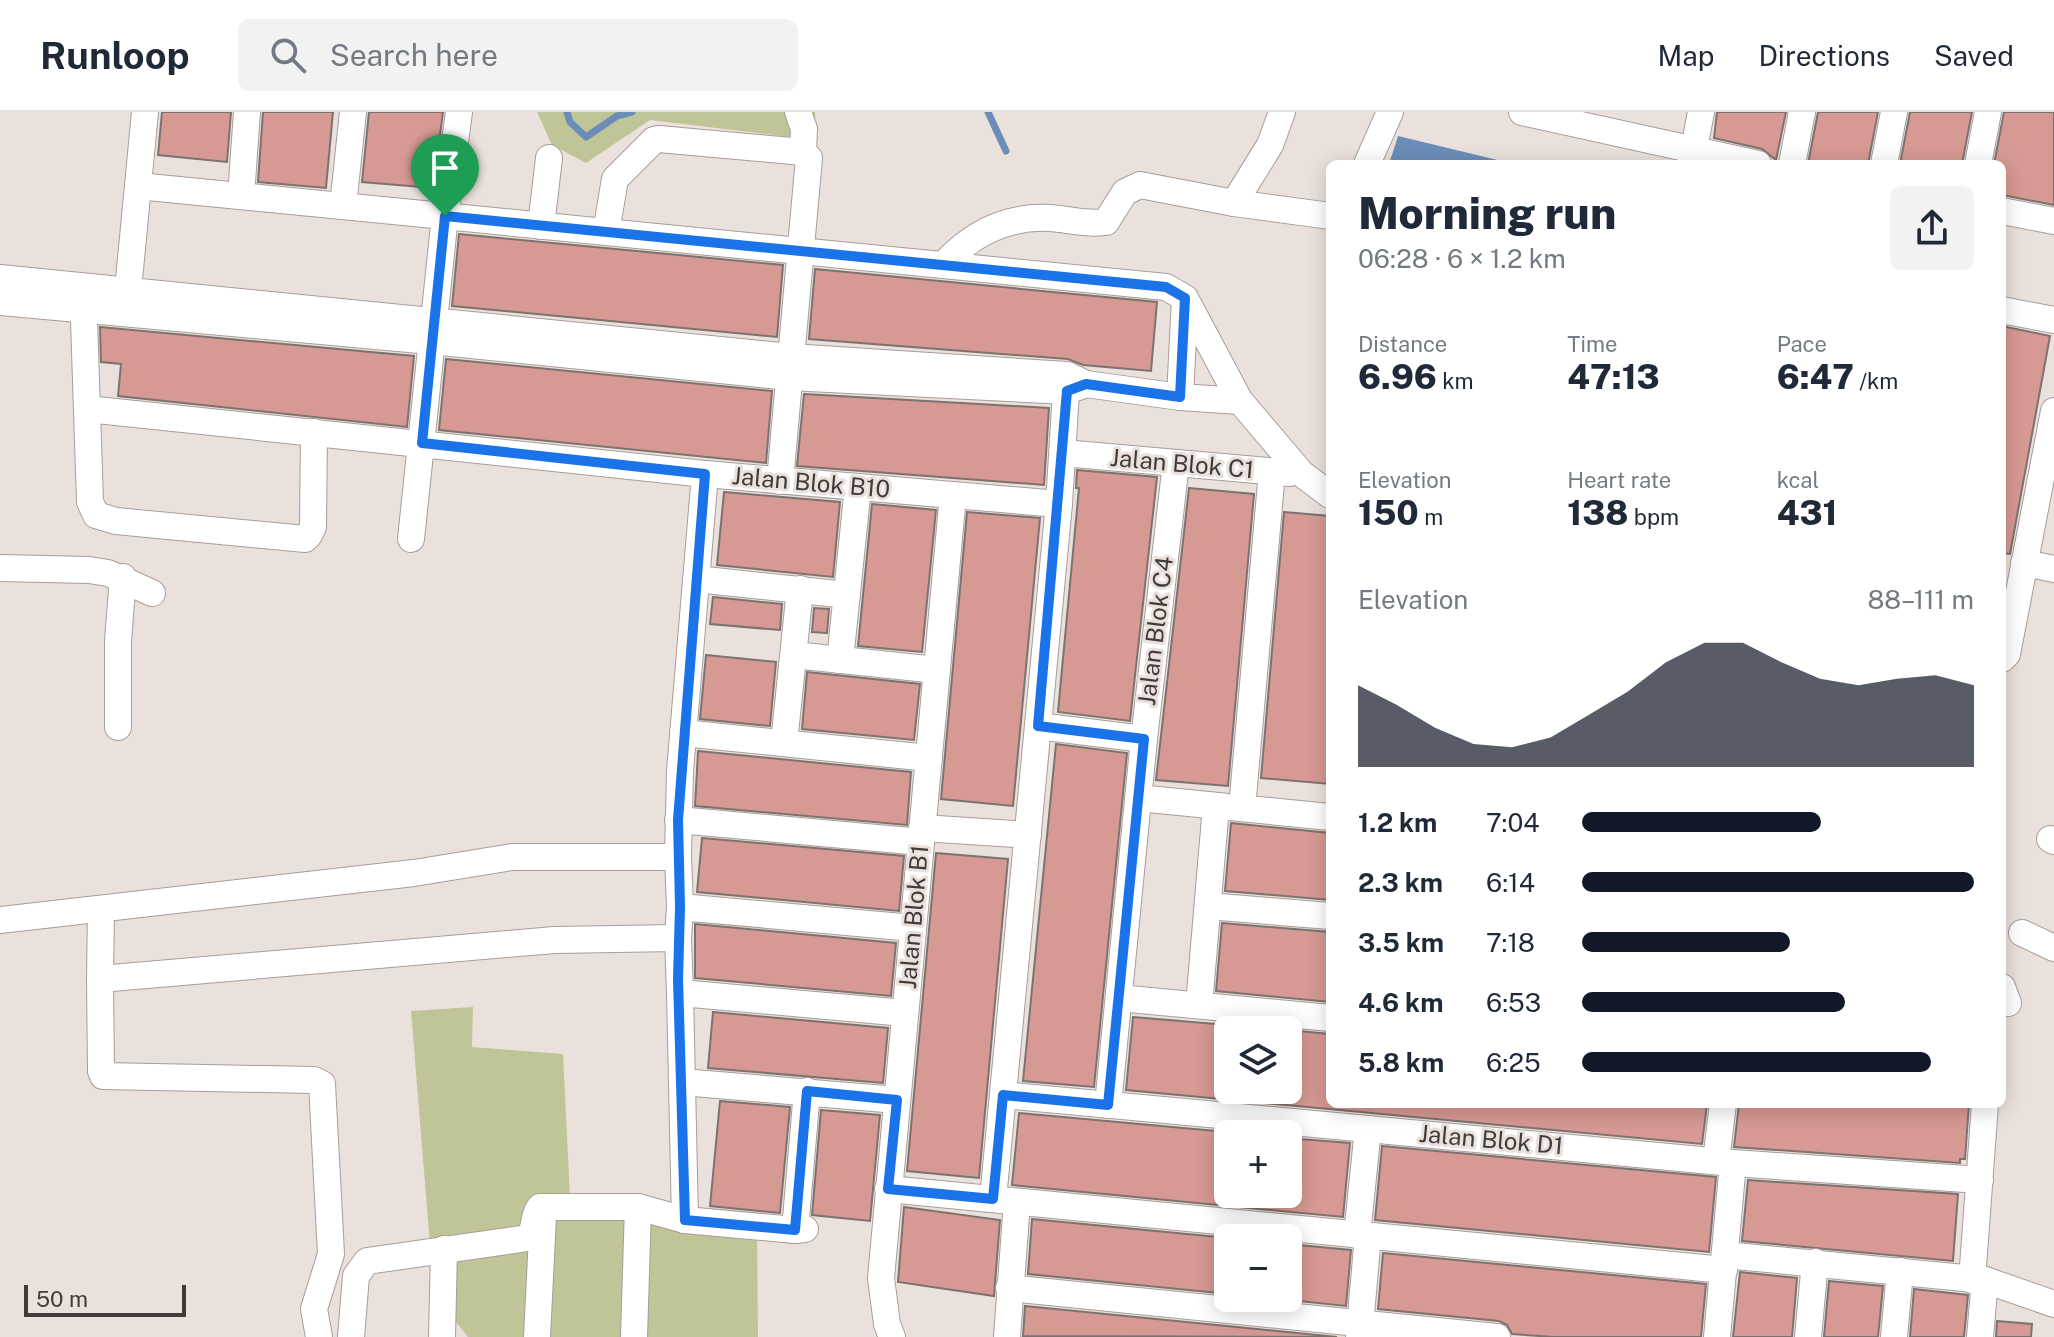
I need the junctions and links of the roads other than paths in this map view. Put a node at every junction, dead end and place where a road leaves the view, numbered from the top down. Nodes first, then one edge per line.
1 (145, 112) edge
2 (247, 112) edge
3 (353, 112) edge
4 (459, 112) edge
5 (798, 112) edge
6 (1282, 112) edge
7 (1390, 112) edge
8 (1522, 112) edge
9 (1701, 112) edge
10 (1802, 112) edge
11 (1894, 112) edge
12 (1988, 112) edge
13 (803, 152) junction
14 (549, 158) dead end
15 (1692, 158) edge
16 (1369, 160) edge
17 (1714, 160) edge
18 (1793, 160) edge
19 (1885, 160) edge
20 (1979, 160) edge
21 (138, 186) junction
22 (241, 196) junction
23 (1234, 203) junction
24 (343, 206) junction
25 (2006, 212) edge
26 (1326, 215) edge
27 (445, 216) junction
28 (2054, 221) edge
29 (541, 226) junction
30 (606, 232) junction
31 (800, 251) junction
32 (943, 265) junction
33 (0, 278) edge
34 (128, 290) junction
35 (1185, 298) junction
36 (85, 299) junction
37 (0, 302) edge
38 (2006, 311) edge
39 (2054, 320) edge
40 (432, 330) junction
41 (790, 367) junction
42 (1074, 383) junction
43 (1180, 397) junction
44 (1240, 401) junction
45 (87, 409) junction
46 (2054, 411) edge
47 (314, 432) junction
48 (422, 443) junction
49 (1063, 453) junction
50 (1176, 463) junction
51 (1272, 472) junction
52 (705, 474) junction
53 (1302, 474) junction
54 (780, 481) junction
55 (2048, 482) edge
56 (858, 487) junction
57 (1326, 492) edge
58 (953, 495) junction
59 (1059, 504) junction
60 (411, 539) dead end
61 (2024, 563) junction
62 (0, 568) edge
63 (2054, 569) edge
64 (123, 577) junction
65 (696, 579) junction
66 (800, 589) junction
67 (152, 593) dead end
68 (847, 595) junction
69 (794, 655) junction
70 (2006, 655) edge
71 (840, 660) junction
72 (937, 670) junction
73 (1038, 726) junction
74 (118, 727) dead end
75 (683, 733) junction
76 (1144, 739) junction
77 (784, 743) junction
78 (929, 758) junction
79 (1138, 798) junction
80 (1229, 807) junction
81 (1326, 817) edge
82 (678, 820) junction
83 (922, 835) junction
84 (1028, 835) junction
85 (678, 857) junction
86 (1208, 906) junction
87 (680, 907) junction
88 (101, 909) junction
89 (1326, 916) edge
90 (0, 920) edge
91 (913, 928) junction
92 (2022, 933) dead end
93 (678, 938) junction
94 (2054, 948) edge
95 (100, 979) junction
96 (680, 993) junction
97 (1119, 998) junction
98 (1199, 1005) junction
99 (905, 1013) junction
100 (1326, 1018) edge
101 (682, 1082) junction
102 (807, 1091) junction
103 (1003, 1095) junction
104 (897, 1100) junction
105 (1108, 1105) junction
106 (1723, 1108) edge
107 (1985, 1108) edge
108 (1368, 1129) junction
109 (1725, 1162) junction
110 (1980, 1180) junction
111 (888, 1189) junction
112 (1005, 1200) junction
113 (544, 1206) junction
114 (638, 1207) junction
115 (685, 1220) junction
116 (1363, 1235) junction
117 (444, 1249) junction
118 (1725, 1262) junction
119 (1815, 1262) junction
120 (1900, 1271) junction
121 (1979, 1280) junction
122 (1009, 1288) junction
123 (2054, 1304) edge
124 (1359, 1330) edge
125 (319, 1337) edge
126 (351, 1337) edge
127 (442, 1337) edge
128 (537, 1337) edge
129 (634, 1337) edge
130 (892, 1337) edge
131 (1007, 1337) edge
132 (1497, 1337) edge
133 (1717, 1337) edge
134 (1808, 1337) edge
135 (1894, 1337) edge
136 (1980, 1337) edge

1 - 21 street
2 - 22 street
3 - 24 street
4 - 27 street
5 - 13 street
6 - 23 street
7 - 16 street
8 - 15 street
9 - 15 street
10 - 18 street
11 - 19 street
12 - 20 street
13 - 30 street
13 - 31 street
14 - 29 street
15 - 17 street
21 - 22 street
21 - 34 street
22 - 24 street
23 - 26 street
23 - 32 street
24 - 27 street
25 - 28 street
27 - 29 street
27 - 40 street
29 - 30 street
30 - 31 street
31 - 32 street
31 - 41 street
32 - 35 street
33 - 36 street
34 - 36 street
34 - 40 street
35 - 43 street
35 - 44 street
36 - 37 street
36 - 40 street
36 - 45 street
38 - 39 street
40 - 41 street
40 - 48 street
41 - 42 street
41 - 54 street
42 - 43 street
42 - 49 street
43 - 44 street
44 - 53 street
45 - 47 street, Jalan Blok B10
45 - 47 street
46 - 55 street
47 - 48 street, Jalan Blok B10
48 - 52 street, Jalan Blok B10
48 - 60 street
49 - 50 street, Jalan Blok C1
49 - 59 street
50 - 51 street, Jalan Blok C1
50 - 76 street, Jalan Blok C4
51 - 53 street, Jalan Blok C1
51 - 80 street
52 - 54 street, Jalan Blok B10
52 - 65 street
53 - 57 street
54 - 56 street, Jalan Blok B10
55 - 61 street
56 - 58 street, Jalan Blok B10
56 - 68 street
58 - 59 street, Jalan Blok B10
58 - 72 street, Jalan Blok B1
59 - 73 street
61 - 63 street
61 - 70 street
62 - 64 street
64 - 67 street
64 - 74 street
65 - 66 street
65 - 75 street
66 - 68 street
66 - 69 street
68 - 71 street
69 - 71 street
69 - 77 street
71 - 72 street
72 - 78 street, Jalan Blok B1
73 - 76 street
73 - 84 street
75 - 77 street
75 - 82 street
76 - 79 street, Jalan Blok C4
77 - 78 street
78 - 83 street, Jalan Blok B1
79 - 80 street
79 - 97 street, Jalan Blok C4
80 - 81 street
80 - 86 street
82 - 83 street
82 - 85 street
83 - 84 street
83 - 91 street, Jalan Blok B1
84 - 103 street
85 - 87 street
85 - 88 street
86 - 89 street
86 - 98 street
87 - 91 street
87 - 93 street
88 - 90 street
88 - 95 street
91 - 99 street, Jalan Blok B1
92 - 94 street
93 - 95 street
93 - 96 street
95 - 125 street
96 - 99 street
96 - 101 street
97 - 98 street
97 - 105 street, Jalan Blok C4
98 - 100 street
99 - 104 street, Jalan Blok B1
101 - 102 street
101 - 115 street
102 - 104 street
102 - 115 street
103 - 105 street, Jalan Blok D1
103 - 112 street
104 - 111 street, Jalan Blok B1
105 - 108 street, Jalan Blok D1
106 - 109 street
107 - 110 street
108 - 109 street, Jalan Blok D1
108 - 116 street
109 - 110 street, Jalan Blok D1
109 - 118 street
110 - 121 street
111 - 112 street
111 - 130 street, Jalan Blok B1
112 - 116 street
112 - 122 street
113 - 114 street
113 - 117 street
113 - 128 street
114 - 115 street
114 - 129 street
116 - 118 street
116 - 124 street
117 - 126 street
117 - 127 street
118 - 119 street
118 - 133 street
119 - 120 street
119 - 134 street
120 - 121 street
120 - 135 street
121 - 123 street
121 - 136 street
122 - 124 street
122 - 131 street
124 - 132 street

